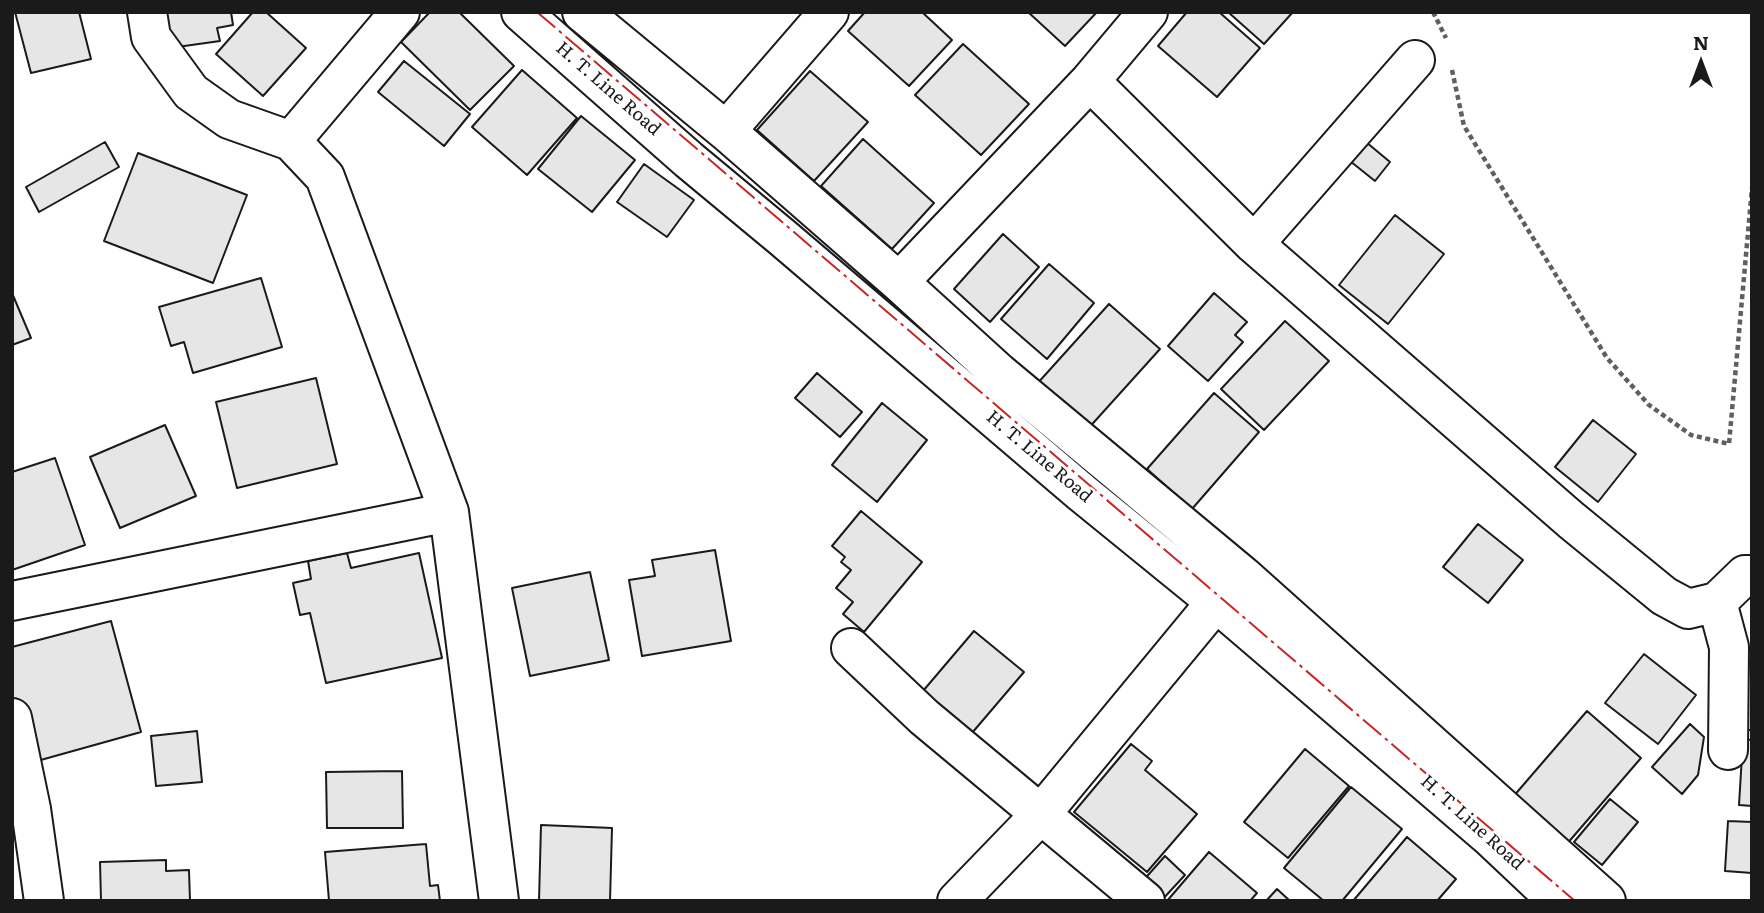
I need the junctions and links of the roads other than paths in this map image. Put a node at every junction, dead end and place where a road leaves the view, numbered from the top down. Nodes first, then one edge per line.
1 (147, 12) edge
2 (400, 12) edge
3 (521, 12) edge
4 (582, 12) edge
5 (829, 12) edge
6 (1148, 12) edge
7 (1438, 56) road end
8 (1090, 81) junction
9 (726, 131) junction
10 (291, 141) junction
11 (1254, 244) junction
12 (899, 282) junction
13 (449, 512) junction
14 (1752, 575) edge
15 (1243, 576) junction
16 (12, 601) edge
17 (1717, 602) junction
18 (1216, 603) junction
19 (851, 648) dead end
20 (12, 718) edge
21 (1728, 750) dead end
22 (1041, 814) junction
23 (44, 901) edge
24 (499, 901) edge
25 (957, 901) edge
26 (1145, 901) edge
27 (1558, 901) edge
28 (1606, 901) edge

1 - 10 street
2 - 10 street
3 - 18 street, H. T. Line Road
4 - 9 street, H. T. Line Road
5 - 9 street
6 - 8 street
7 - 11 street
8 - 11 street
8 - 12 street
9 - 12 street, H. T. Line Road
10 - 13 street
11 - 17 street
12 - 15 street, H. T. Line Road
13 - 16 street
13 - 24 street
14 - 17 street
15 - 18 street
15 - 28 street, H. T. Line Road
17 - 21 street
18 - 22 street
18 - 27 street, H. T. Line Road
19 - 22 street
20 - 23 street
22 - 25 street
22 - 26 street

